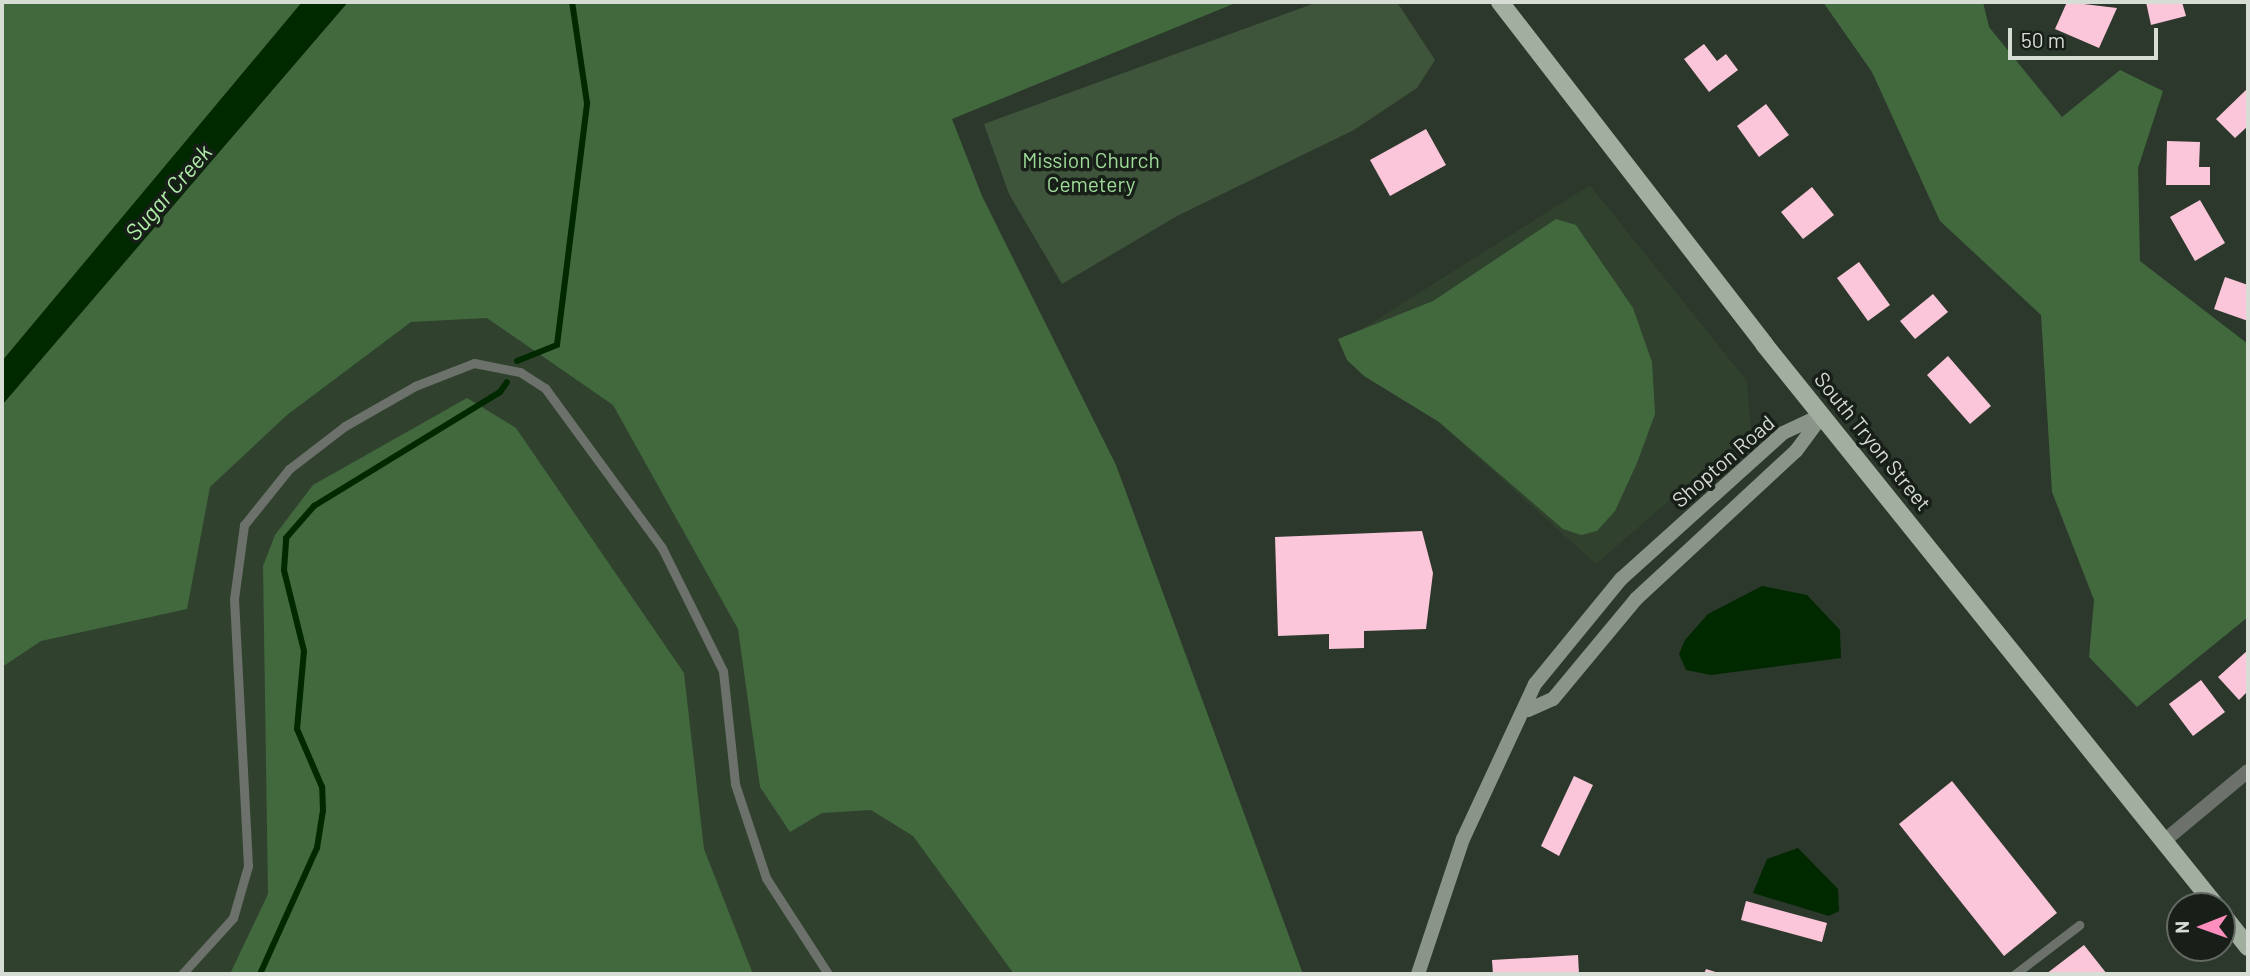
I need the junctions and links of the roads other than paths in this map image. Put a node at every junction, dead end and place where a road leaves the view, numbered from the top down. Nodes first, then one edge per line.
1 (1500, 2) edge
2 (1822, 415) junction
3 (1528, 710) junction
4 (2248, 771) edge
5 (2164, 841) junction
6 (2205, 892) edge
7 (2079, 925) dead end
8 (2236, 932) edge
9 (2248, 947) edge
10 (182, 974) edge
11 (828, 974) edge
12 (1418, 974) edge
13 (2015, 974) edge

1 - 2 main road, South Tryon Street
2 - 3 street, Shopton Road
2 - 3 street, Shopton Road
2 - 5 main road, South Tryon Street
3 - 12 street, Shopton Road
4 - 5 street
5 - 6 main road, South Tryon Street
7 - 13 lane
8 - 9 main road
10 - 11 lane

